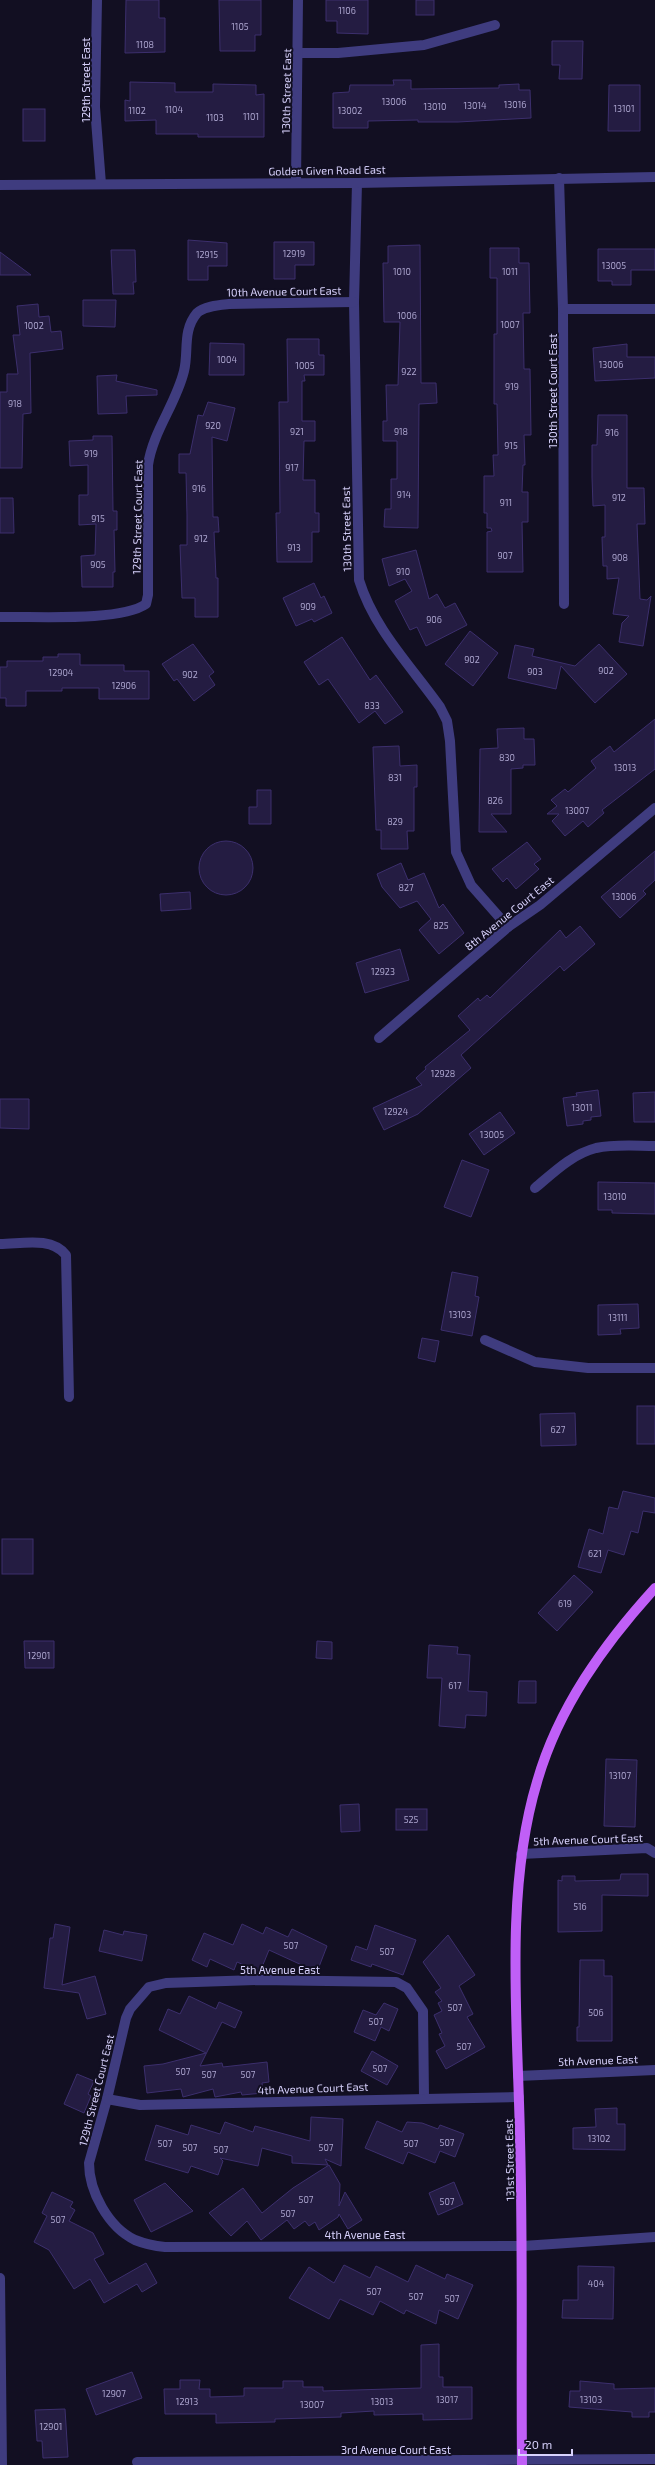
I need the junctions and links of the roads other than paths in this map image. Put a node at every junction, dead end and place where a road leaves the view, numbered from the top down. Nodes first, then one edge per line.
1 (97, 0) edge
2 (298, 0) edge
3 (495, 24) dead end
4 (298, 52) junction
5 (655, 177) edge
6 (559, 178) junction
7 (357, 182) junction
8 (296, 183) junction
9 (101, 184) junction
10 (0, 185) edge
11 (354, 302) junction
12 (564, 309) junction
13 (655, 309) edge
14 (194, 318) joint
15 (564, 604) dead end
16 (0, 617) edge
17 (655, 808) edge
18 (508, 927) junction
19 (380, 1038) dead end
20 (655, 1146) edge
21 (535, 1188) dead end
22 (0, 1244) edge
23 (485, 1340) dead end
24 (655, 1368) edge
25 (69, 1397) dead end
26 (655, 1588) edge
27 (655, 1853) edge
28 (521, 1854) junction
29 (142, 1994) joint
30 (655, 2070) edge
31 (518, 2076) junction
32 (424, 2097) junction
33 (519, 2097) junction
34 (107, 2099) junction
35 (97, 2197) joint
36 (655, 2237) edge
37 (523, 2246) junction
38 (0, 2278) edge
39 (655, 2459) edge
40 (137, 2462) dead end
41 (522, 2462) edge
42 (2, 2465) edge

1 - 9 street, 129th Street East
2 - 4 street, 130th Street East
3 - 4 street
4 - 8 street, 130th Street East
5 - 6 street, Golden Given Road East
6 - 7 street, Golden Given Road East
6 - 12 street, 130th Street Court East
7 - 8 street, Golden Given Road East
7 - 11 street, 130th Street East
8 - 9 street, Golden Given Road East
9 - 10 street, Golden Given Road East
11 - 14 street, 10th Avenue Court East
11 - 18 street, 130th Street East
12 - 13 street
12 - 15 street, 130th Street Court East
14 - 16 street, 129th Street Court East
17 - 18 street, 8th Avenue Court East
18 - 19 street, 8th Avenue Court East
20 - 21 street
22 - 25 street
23 - 24 street
26 - 28 main road, 131st Street East
27 - 28 street, 5th Avenue Court East
28 - 31 main road, 131st Street East
29 - 32 street, 5th Avenue East
29 - 34 street, 129th Street Court East
30 - 31 street, 5th Avenue East
31 - 33 main road, 131st Street East
32 - 33 street, 4th Avenue Court East
32 - 34 street, 4th Avenue Court East
33 - 37 main road, 131st Street East
34 - 35 street, 129th Street Court East
35 - 37 street, 4th Avenue East
36 - 37 street, 4th Avenue East
37 - 41 main road, 131st Street East
38 - 42 street
39 - 41 street, 3rd Avenue Court East
40 - 41 street, 3rd Avenue Court East

